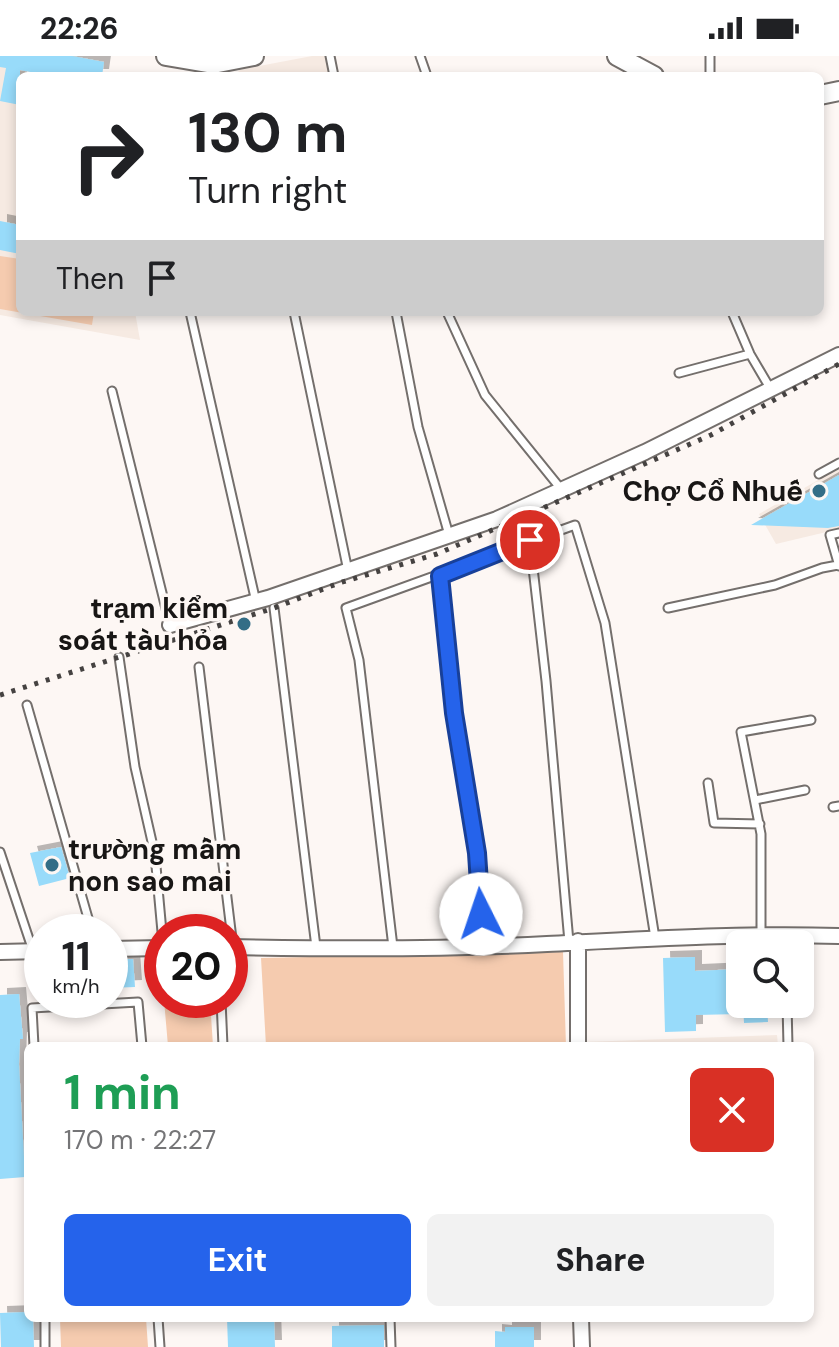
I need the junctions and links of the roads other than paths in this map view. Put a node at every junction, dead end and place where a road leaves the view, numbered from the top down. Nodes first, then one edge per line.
1 (166, 56) edge
2 (617, 56) edge
3 (249, 57) edge
4 (647, 72) edge
5 (191, 316) edge
6 (295, 316) edge
7 (397, 316) edge
8 (449, 316) edge
9 (734, 316) edge
10 (750, 354) junction
11 (839, 355) edge
12 (679, 373) dead end
13 (112, 391) dead end
14 (772, 391) junction
15 (839, 463) edge
16 (819, 474) dead end
17 (561, 489) junction
18 (525, 505) junction
19 (839, 533) edge
20 (530, 540) junction
21 (440, 543) junction
22 (839, 566) edge
23 (348, 571) junction
24 (440, 576) junction
25 (256, 602) junction
26 (274, 608) dead end
27 (668, 608) dead end
28 (170, 625) joint
29 (119, 657) dead end
30 (199, 667) dead end
31 (27, 705) dead end
32 (811, 720) dead end
33 (708, 783) dead end
34 (805, 790) dead end
35 (755, 800) junction
36 (760, 824) junction
37 (0, 852) edge
38 (87, 914) edge
39 (160, 914) edge
40 (227, 914) edge
41 (24, 915) edge
42 (761, 930) edge
43 (726, 935) edge
44 (839, 936) edge
45 (814, 937) edge
46 (655, 938) junction
47 (574, 942) junction
48 (483, 945) junction
49 (248, 947) edge
50 (393, 947) junction
51 (316, 949) junction
52 (24, 951) edge
53 (1, 952) edge
54 (222, 1018) edge
55 (787, 1018) edge
56 (34, 1042) edge
57 (142, 1042) edge
58 (223, 1042) edge
59 (578, 1042) edge
60 (788, 1042) edge
61 (45, 1322) edge
62 (158, 1322) edge
63 (390, 1322) edge
64 (581, 1322) edge
65 (45, 1347) edge
66 (160, 1347) edge
67 (391, 1347) edge
68 (582, 1347) edge

1 - 3 street
2 - 4 street
5 - 25 lane
6 - 23 lane
7 - 21 lane
8 - 17 lane
9 - 10 lane
10 - 12 lane
10 - 14 lane
11 - 14 street
13 - 28 lane
14 - 17 street
15 - 16 lane
17 - 18 street
18 - 20 lane
18 - 21 street
19 - 22 lane
20 - 24 lane
20 - 46 lane
20 - 47 lane
21 - 23 street
22 - 27 lane
23 - 25 street
24 - 48 lane
24 - 50 lane
25 - 28 street
26 - 51 lane
29 - 39 lane
30 - 40 lane
31 - 38 lane
32 - 35 lane
33 - 36 lane
34 - 35 lane
35 - 36 lane
36 - 42 lane
37 - 41 lane
43 - 46 street
44 - 45 street
46 - 47 street
47 - 48 street
47 - 59 street
48 - 50 street
49 - 51 street
50 - 51 street
52 - 53 street
54 - 58 lane
55 - 60 lane
56 - 57 lane
61 - 65 lane
62 - 66 lane
63 - 67 lane
64 - 68 street

